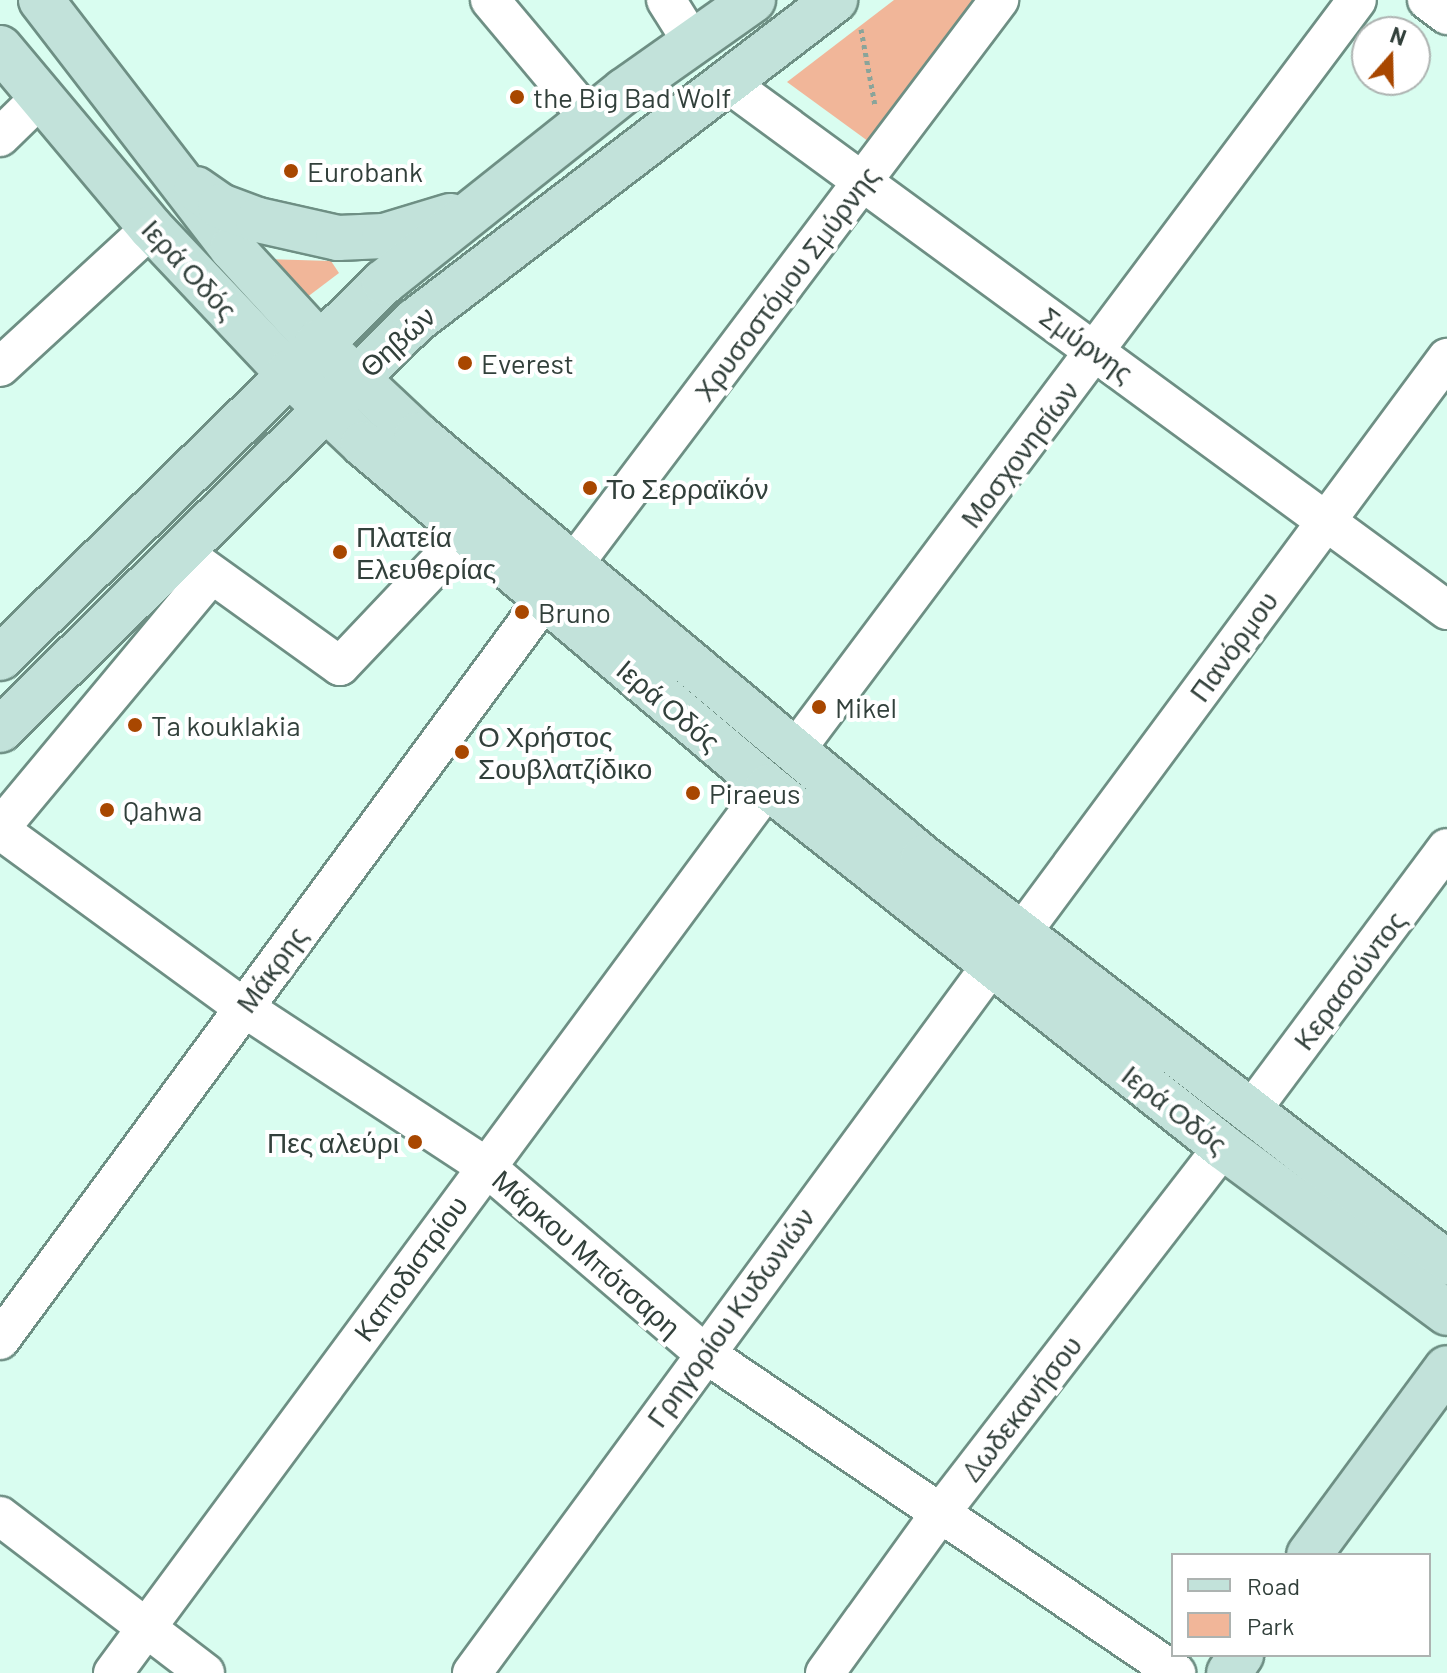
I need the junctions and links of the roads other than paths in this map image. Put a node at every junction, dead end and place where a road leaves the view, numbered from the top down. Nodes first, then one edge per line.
1 (41, 0) edge
2 (490, 0) edge
3 (666, 0) edge
4 (753, 0) edge
5 (999, 0) edge
6 (1357, 0) edge
7 (1427, 0) edge
8 (847, 8) edge
9 (1447, 15) edge
10 (693, 43) junction
11 (0, 48) edge
12 (725, 81) junction
13 (40, 98) junction
14 (589, 118) junction
15 (0, 137) edge
16 (873, 168) junction
17 (513, 178) junction
18 (183, 180) junction
19 (151, 228) junction
20 (318, 342) junction
21 (1098, 351) junction
22 (1447, 358) edge
23 (0, 367) edge
24 (288, 373) junction
25 (357, 377) junction
26 (324, 409) junction
27 (1327, 519) junction
28 (467, 532) junction
29 (195, 564) junction
30 (573, 565) junction
31 (544, 600) junction
32 (1447, 610) edge
33 (3, 646) edge
34 (0, 730) edge
35 (794, 752) junction
36 (768, 787) junction
37 (0, 829) edge
38 (1447, 848) edge
39 (1006, 949) junction
40 (243, 1007) junction
41 (1250, 1112) junction
42 (1223, 1147) junction
43 (485, 1166) junction
44 (1447, 1263) edge
45 (1447, 1313) edge
46 (0, 1340) edge
47 (703, 1352) junction
48 (1447, 1368) edge
49 (941, 1512) junction
50 (0, 1516) edge
51 (1310, 1553) edge
52 (146, 1627) junction
53 (113, 1673) edge
54 (205, 1673) edge
55 (472, 1673) edge
56 (825, 1673) edge
57 (1176, 1673) edge

1 - 18 main road, Ιερά Οδός
2 - 14 street
3 - 10 street
4 - 10 main road, Θηβών
5 - 16 street, Χρυσοστόμου Σμύρνης
6 - 21 street, Μοσχονησίων
7 - 9 street
8 - 12 main road, Θηβών
10 - 14 main road, Θηβών
11 - 13 main road, Ιερά Οδός
12 - 16 street, Σμύρνης
12 - 25 main road, Θηβών
13 - 15 street
13 - 19 main road, Ιερά Οδός
14 - 17 main road, Θηβών
16 - 21 street, Σμύρνης
16 - 30 street, Χρυσοστόμου Σμύρνης
17 - 18 main road
17 - 20 main road, Θηβών
18 - 20 main road, Ιερά Οδός
19 - 23 street
19 - 24 main road, Ιερά Οδός
20 - 24 main road, Θηβών
20 - 25 main road, Ιερά Οδός
21 - 27 street, Σμύρνης
21 - 35 street, Μοσχονησίων
22 - 27 street, Πανόρμου
24 - 26 main road, Ιερά Οδός
24 - 33 main road, Θηβών
25 - 26 main road, Θηβών
25 - 30 main road, Ιερά Οδός
26 - 28 main road, Ιερά Οδός
26 - 29 main road, Θηβών
27 - 32 street, Σμύρνης
27 - 39 street, Πανόρμου
28 - 29 street
28 - 31 main road, Ιερά Οδός
29 - 34 main road, Θηβών
29 - 37 street
30 - 35 main road, Ιερά Οδός
31 - 36 main road, Ιερά Οδός
31 - 40 street, Μάκρης
35 - 39 main road, Ιερά Οδός
36 - 39 main road, Ιερά Οδός
36 - 43 street, Καποδιστρίου
37 - 40 street, Μάρκου Μπότσαρη
38 - 41 street, Κερασούντος
39 - 41 main road, Ιερά Οδός
39 - 42 main road, Ιερά Οδός
39 - 47 street, Γρηγορίου Κυδωνιών
40 - 43 street, Μάρκου Μπότσαρη
40 - 46 street, Μάκρης
41 - 44 main road, Ιερά Οδός
42 - 45 main road, Ιερά Οδός
42 - 49 street, Δωδεκανήσου
43 - 47 street, Μάρκου Μπότσαρη
43 - 52 street, Καποδιστρίου
47 - 49 street, Μάρκου Μπότσαρη
47 - 55 street, Γρηγορίου Κυδωνιών
48 - 51 main road
49 - 56 street, Δωδεκανήσου
49 - 57 street, Μάρκου Μπότσαρη
50 - 52 street
52 - 53 street, Καποδιστρίου
52 - 54 street

